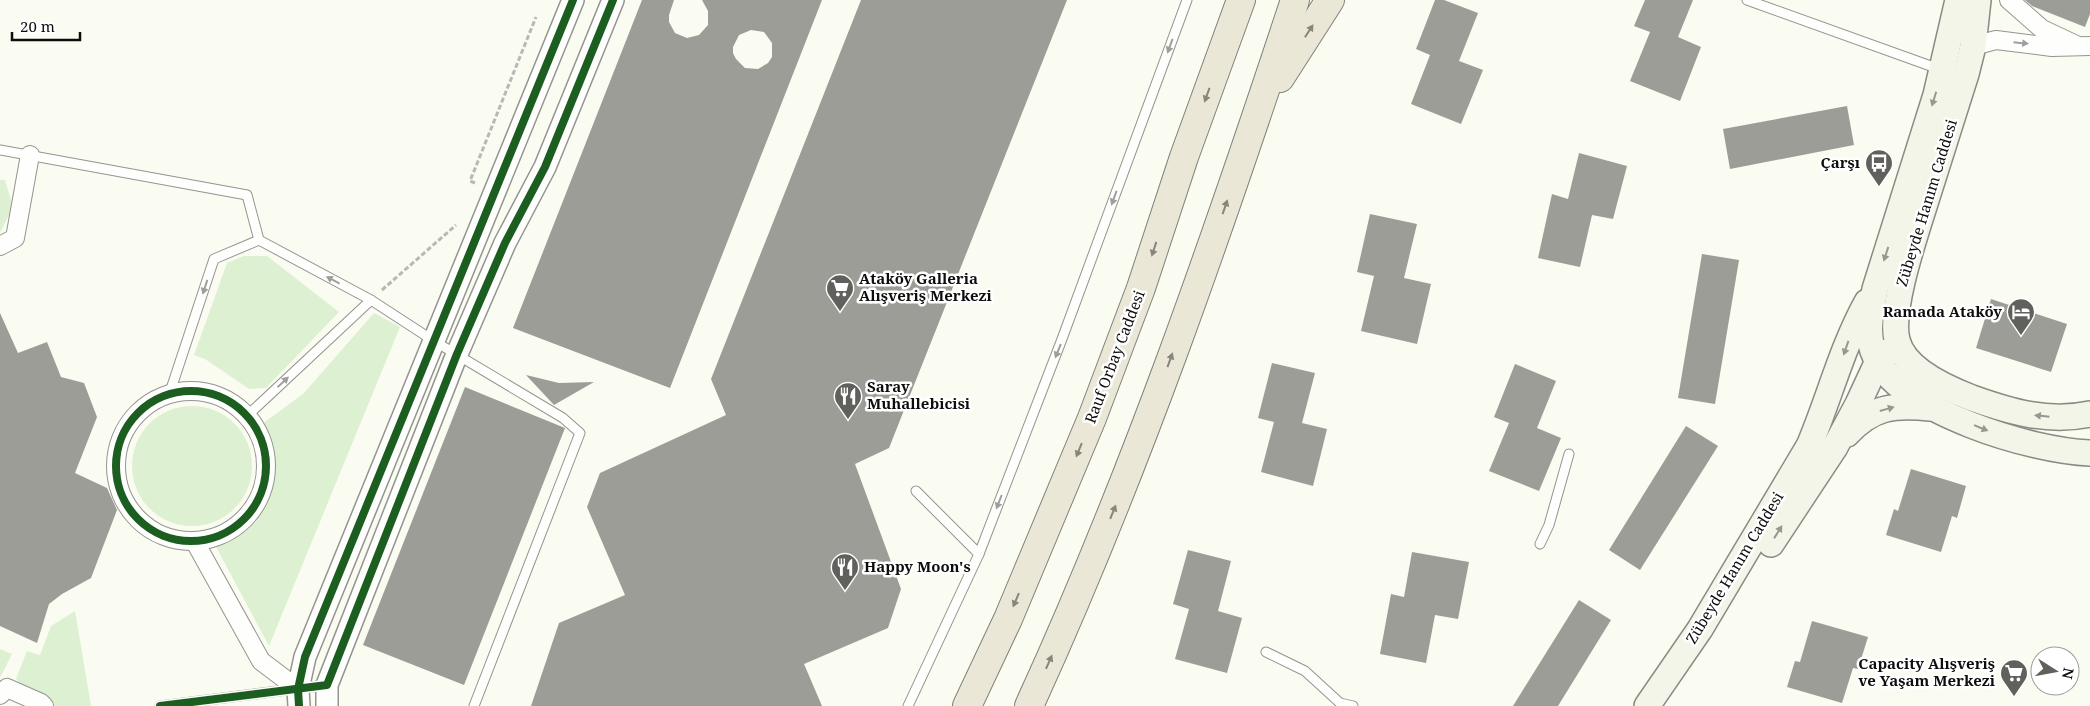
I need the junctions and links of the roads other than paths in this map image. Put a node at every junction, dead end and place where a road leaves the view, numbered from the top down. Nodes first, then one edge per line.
1 (573, 0) edge
2 (613, 0) edge
3 (1187, 0) edge
4 (1241, 0) edge
5 (1295, 0) edge
6 (1330, 0) edge
7 (1747, 0) edge
8 (1958, 0) edge
9 (1978, 0) edge
10 (2008, 0) edge
11 (1973, 46) junction
12 (2084, 46) edge
13 (1954, 72) junction
14 (1256, 117) junction
15 (0, 150) edge
16 (30, 155) junction
17 (259, 240) junction
18 (0, 246) edge
19 (1875, 289) junction
20 (371, 300) junction
21 (434, 340) junction
22 (1897, 341) junction
23 (457, 354) junction
24 (1878, 362) junction
25 (170, 392) junction
26 (1935, 409) junction
27 (2090, 414) edge
28 (248, 415) junction
29 (1835, 447) junction
30 (2055, 450) junction
31 (2090, 453) edge
32 (1569, 454) dead end
33 (2090, 472) edge
34 (916, 491) dead end
35 (195, 542) junction
36 (1540, 544) dead end
37 (979, 554) junction
38 (1266, 652) dead end
39 (0, 695) edge
40 (327, 696) edge
41 (298, 698) edge
42 (44, 706) edge
43 (160, 706) edge
44 (474, 706) edge
45 (908, 706) edge
46 (966, 706) edge
47 (1029, 706) edge
48 (1353, 706) edge
49 (1647, 706) edge
50 (1667, 706) edge

1 - 21 street
2 - 23 street
3 -> 37 lane
4 -> 46 highway, Rauf Orbay Caddesi
5 - 14 highway
14 -> 6 highway
7 - 13 lane
8 - 13 main road, Zübeyde Hanım Caddesi
9 - 11 main road, Zübeyde Hanım Caddesi
10 - 12 street
11 -> 12 street
11 - 13 main road, Zübeyde Hanım Caddesi
13 -> 19 main road, Zübeyde Hanım Caddesi
13 - 22 main road, Zübeyde Hanım Caddesi
47 -> 14 highway
15 - 16 lane
16 - 17 lane
16 - 18 street
20 -> 17 lane
17 -> 25 lane
19 - 24 main road, Zübeyde Hanım Caddesi
19 -> 49 main road, Zübeyde Hanım Caddesi
20 - 21 lane
28 -> 20 lane
21 - 23 lane
21 - 41 street
22 - 24 main road
27 -> 22 main road
23 - 40 street
23 - 44 lane
24 - 26 main road, Zübeyde Hanım Caddesi
24 - 29 main road
25 - 28 street
25 - 35 street
29 -> 26 main road
26 -> 30 main road, Zübeyde Hanım Caddesi
28 - 35 street
50 -> 29 main road, Zübeyde Hanım Caddesi
30 - 31 main road, Zübeyde Hanım Caddesi
30 - 33 main road
32 - 36 lane
34 - 37 lane
35 - 41 street
37 - 45 lane
38 - 48 lane
39 - 42 street
40 - 41 lane
41 - 43 lane

